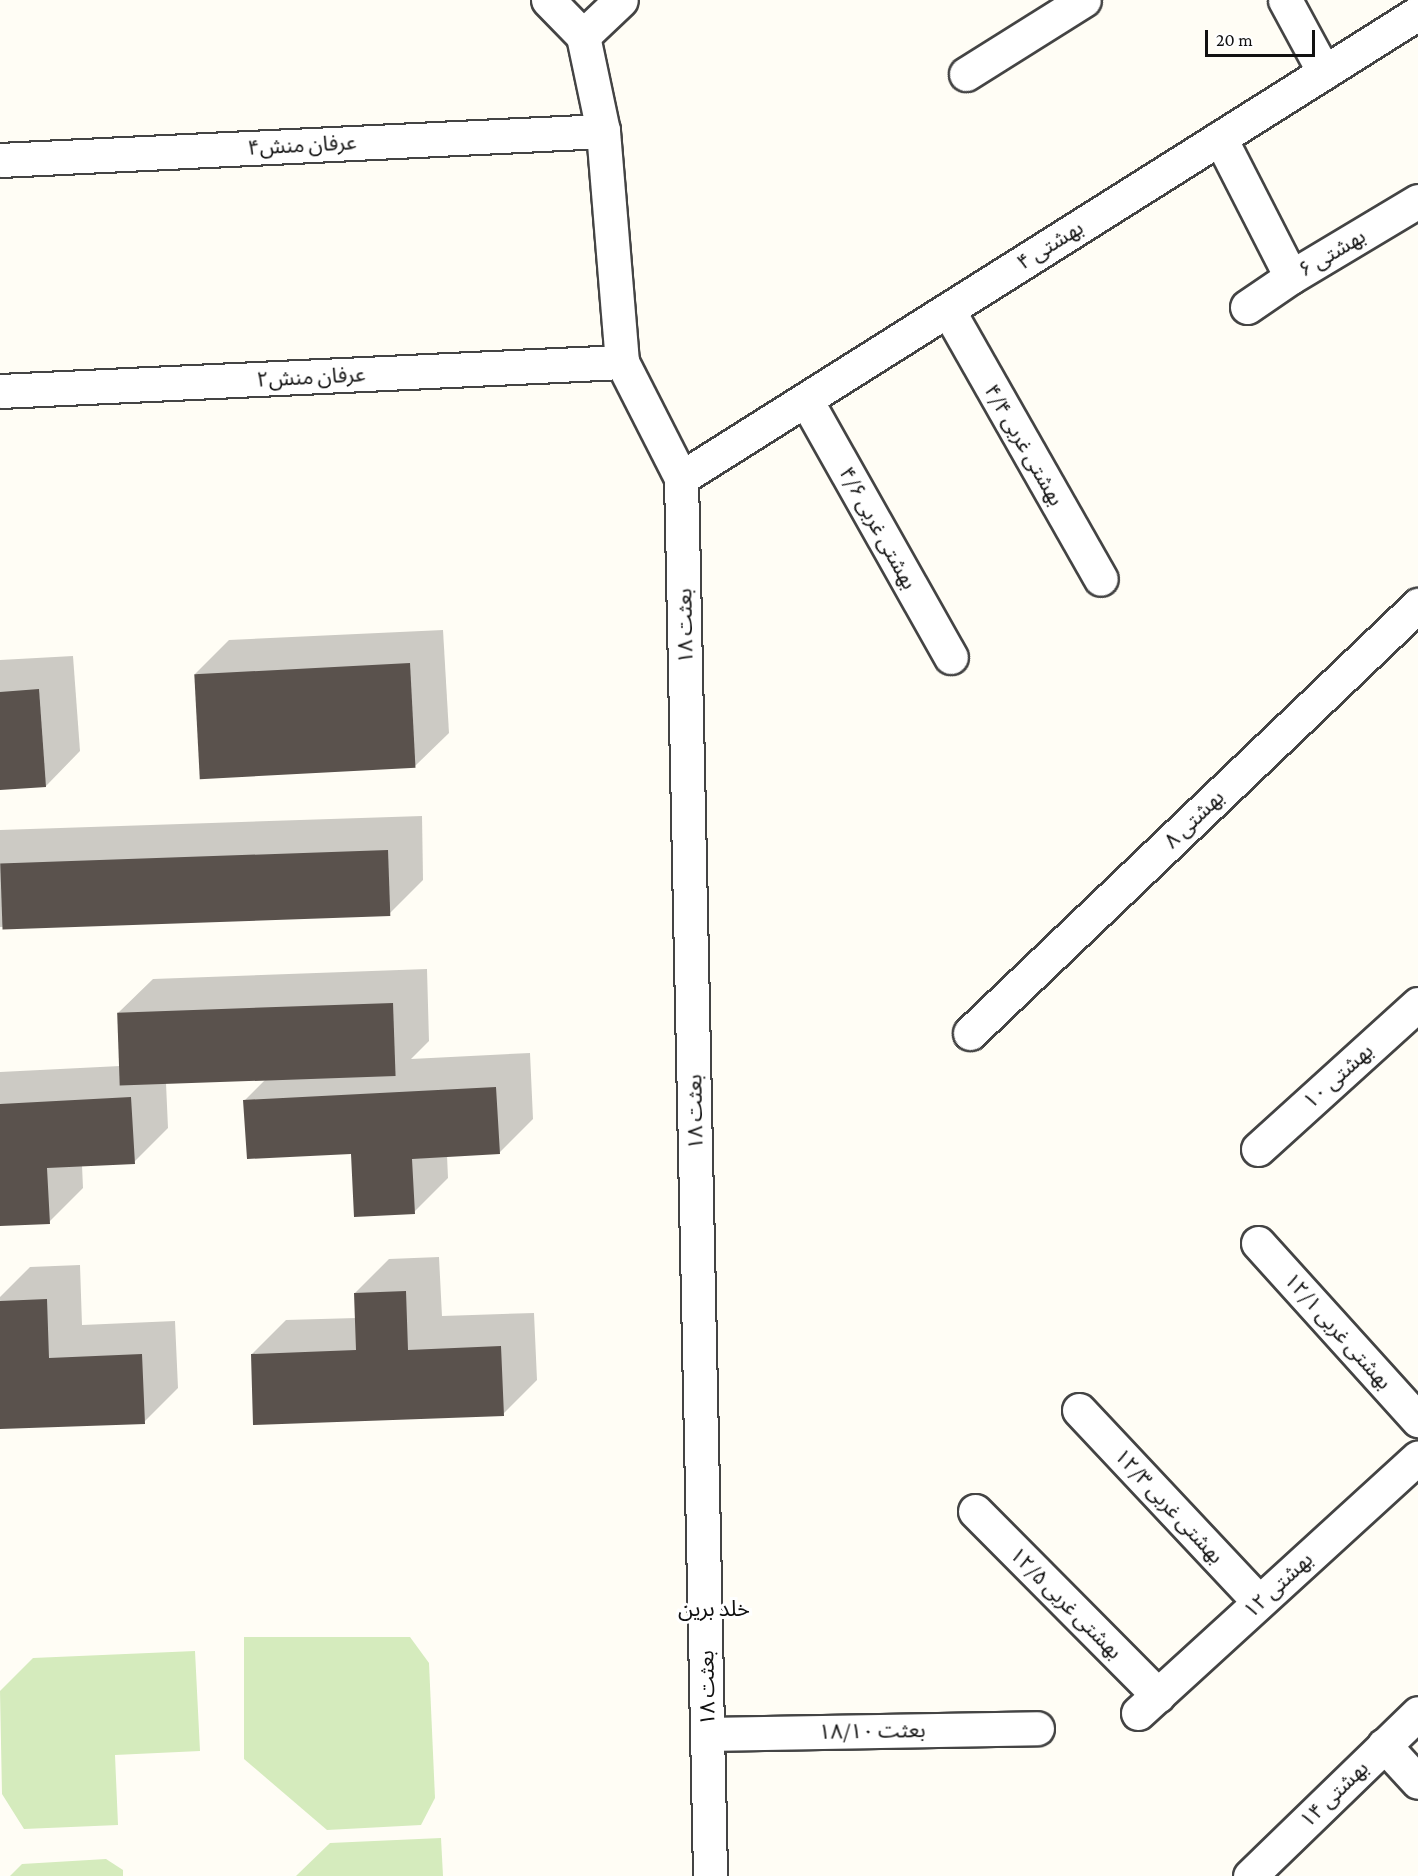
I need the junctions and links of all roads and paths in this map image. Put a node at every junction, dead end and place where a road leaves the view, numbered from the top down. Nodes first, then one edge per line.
1 (548, 0) edge
2 (621, 0) edge
3 (1084, 0) edge
4 (1285, 0) edge
5 (1418, 13) edge
6 (583, 36) junction
7 (1324, 72) junction
8 (966, 74) dead end
9 (603, 131) junction
10 (1220, 138) junction
11 (0, 160) edge
12 (1418, 201) edge
13 (1291, 277) junction
14 (1247, 307) dead end
15 (948, 310) junction
16 (622, 362) junction
17 (0, 392) edge
18 (806, 400) junction
19 (681, 478) junction
20 (1101, 579) dead end
21 (1418, 605) edge
22 (951, 657) dead end
23 (1418, 1004) edge
24 (970, 1033) dead end
25 (1258, 1149) dead end
26 (1258, 1243) dead end
27 (1079, 1410) dead end
28 (1418, 1420) edge
29 (1418, 1456) edge
30 (975, 1511) dead end
31 (1259, 1602) junction
32 (1148, 1704) joint
33 (1418, 1713) edge
34 (1037, 1728) dead end
35 (708, 1734) junction
36 (1384, 1745) junction
37 (1418, 1782) edge
38 (710, 1876) edge
39 (1250, 1876) edge

1 - 6 street
2 - 6 street
3 - 8 street
4 - 7 street
5 - 7 street, ۴ بهشتی
6 - 9 street
7 - 10 street, ۴ بهشتی
9 - 11 street, عرفان منش۴
9 - 16 street
10 - 13 street
10 - 15 street, ۴ بهشتی
12 - 13 street, ۶ بهشتی
13 - 14 street, ۶ بهشتی
15 - 18 street, ۴ بهشتی
15 - 20 street, ۴/۴ بهشتی غربی
16 - 17 street, عرفان منش۲
16 - 19 street, بعثت ۱۸
18 - 19 street, ۴ بهشتی
18 - 22 street, ۴/۶ بهشتی غربی
19 - 35 street, بعثت ۱۸
21 - 24 street, ۸ بهشتی
23 - 25 street, ۱۰ بهشتی
26 - 28 street, ۱۲/۱ بهشتی غربی
27 - 31 street, ۱۲/۳ بهشتی غربی
29 - 31 street, ۱۲ بهشتی
30 - 32 street, ۱۲/۵ بهشتی غربی
31 - 32 street, ۱۲ بهشتی
33 - 36 street, ۱۴ بهشتی
34 - 35 street, ۱۸/۱۰ بعثت
35 - 38 street, بعثت ۱۸
36 - 37 street
36 - 39 street, ۱۴ بهشتی

